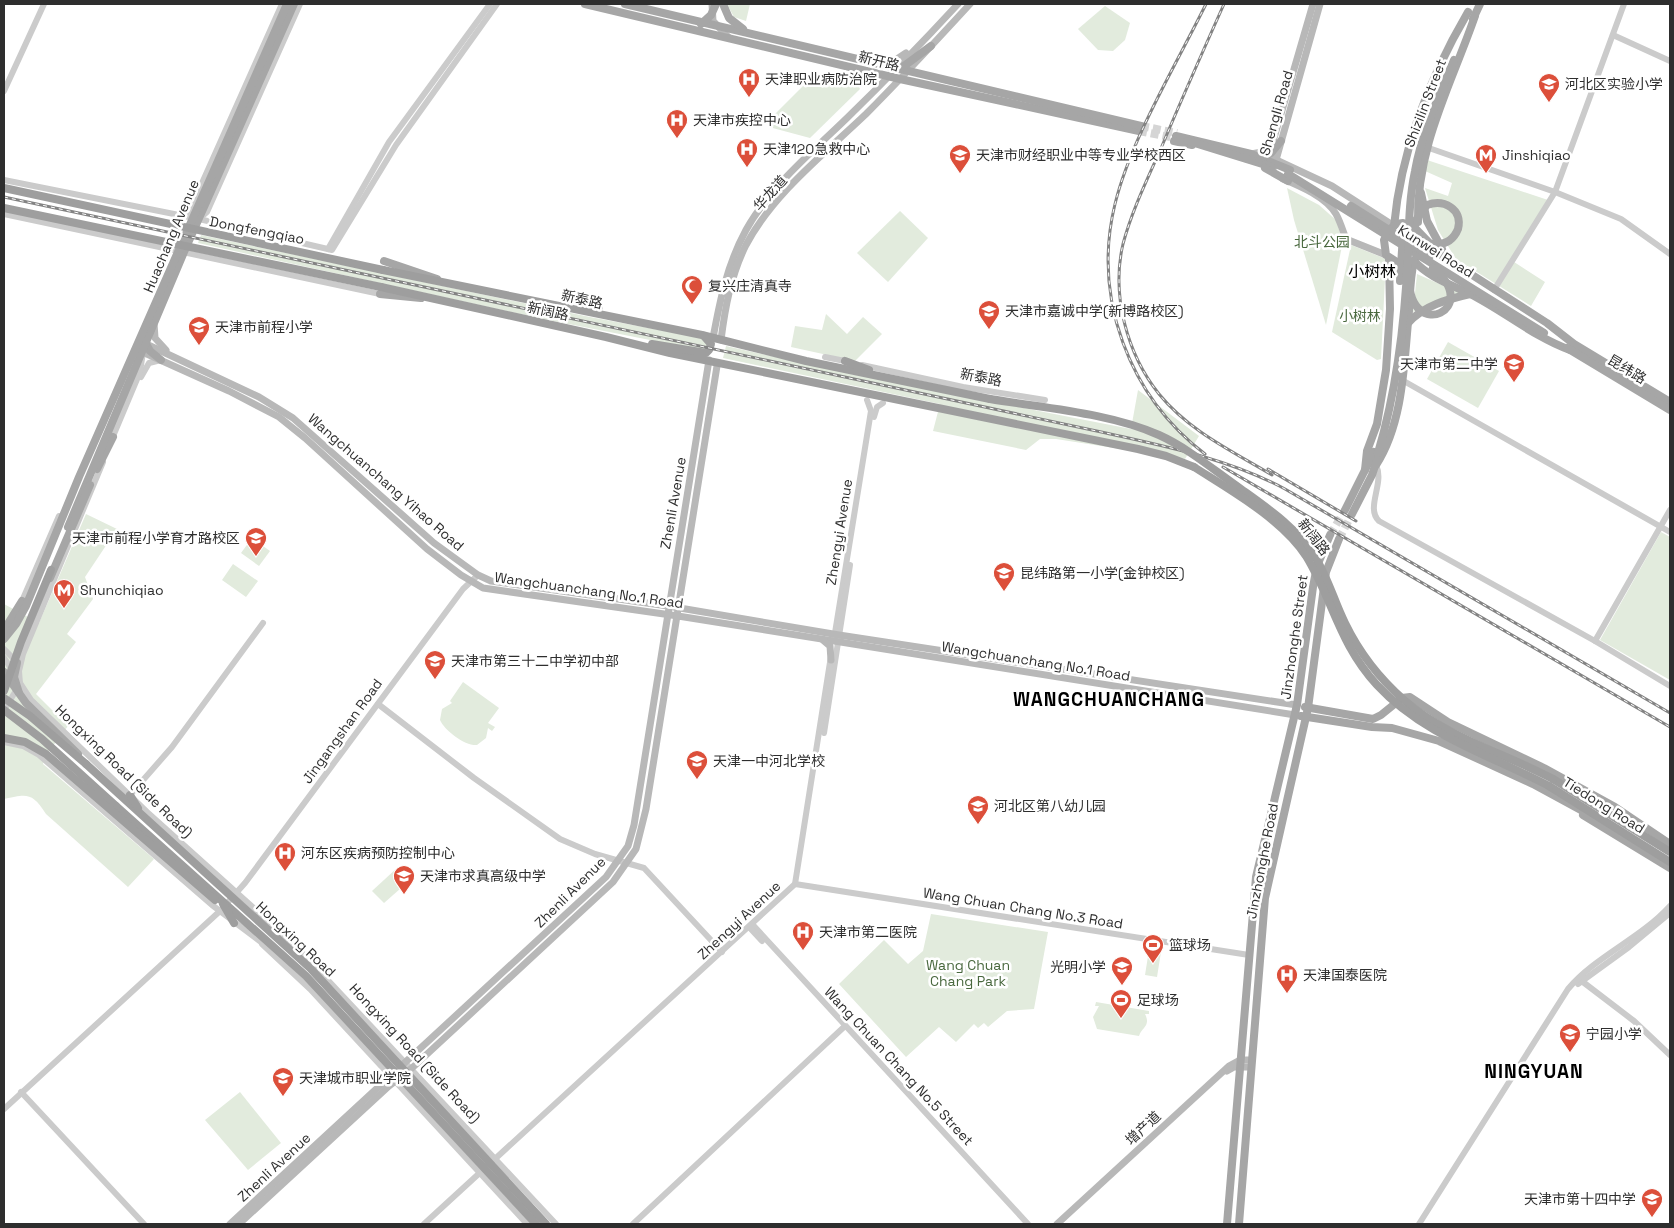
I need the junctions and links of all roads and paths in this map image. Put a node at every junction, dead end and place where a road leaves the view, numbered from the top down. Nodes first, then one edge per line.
1 (44, 4) edge
2 (282, 4) edge
3 (287, 4) edge
4 (294, 4) edge
5 (300, 4) edge
6 (490, 4) edge
7 (497, 4) edge
8 (585, 4) edge
9 (625, 4) edge
10 (711, 4) edge
11 (717, 4) edge
12 (723, 4) edge
13 (958, 4) edge
14 (970, 4) edge
15 (1313, 4) edge
16 (1320, 4) edge
17 (1471, 4) edge
18 (1480, 4) edge
19 (1624, 4) edge
20 (952, 10) junction
21 (1471, 14) junction
22 (710, 21) junction
23 (687, 28) junction
24 (707, 32) junction
25 (750, 32) junction
26 (1613, 35) junction
27 (729, 38) junction
28 (931, 46) joint
29 (1452, 59) junction
30 (871, 61) junction
31 (1670, 61) edge
32 (899, 71) junction
33 (900, 79) junction
34 (4, 91) edge
35 (1176, 137) tunnel mouth
36 (1277, 140) junction
37 (1426, 147) junction
38 (1249, 156) junction
39 (1271, 160) junction
40 (1420, 173) junction
41 (1291, 174) junction
42 (4, 180) edge
43 (4, 188) edge
44 (1555, 192) junction
45 (4, 208) edge
46 (4, 214) edge
47 (195, 219) junction
48 (1392, 227) junction
49 (1417, 232) junction
50 (330, 250) junction
51 (181, 252) junction
52 (1670, 254) edge
53 (1388, 257) junction
54 (1411, 257) junction
55 (1453, 262) junction
56 (1409, 278) junction
57 (446, 282) joint
58 (1494, 290) junction
59 (381, 291) junction
60 (1470, 294) junction
61 (600, 306) dead end
62 (568, 308) junction
63 (154, 323) junction
64 (1408, 323) junction
65 (1545, 331) junction
66 (702, 335) junction
67 (717, 339) junction
68 (635, 344) junction
69 (142, 346) junction
70 (1572, 347) junction
71 (825, 357) dead end
72 (161, 360) junction
73 (710, 360) junction
74 (845, 361) junction
75 (717, 366) dead end
76 (212, 376) junction
77 (1402, 380) junction
78 (926, 386) junction
79 (130, 398) junction
80 (867, 400) dead end
81 (1045, 400) dead end
82 (112, 402) junction
83 (1670, 402) edge
84 (884, 403) dead end
85 (1670, 410) edge
86 (113, 437) junction
87 (1376, 453) junction
88 (1376, 465) junction
89 (1365, 470) junction
90 (79, 478) junction
91 (1670, 510) edge
92 (1660, 527) junction
93 (1670, 532) edge
94 (1330, 535) tunnel mouth
95 (1339, 539) tunnel mouth
96 (465, 566) dead end
97 (51, 570) joint
98 (478, 575) junction
99 (471, 582) junction
100 (22, 601) joint
101 (668, 606) junction
102 (679, 607) junction
103 (694, 607) dead end
104 (666, 614) junction
105 (678, 616) junction
106 (692, 617) dead end
107 (263, 624) dead end
108 (817, 629) dead end
109 (4, 630) edge
110 (816, 637) dead end
111 (836, 638) junction
112 (4, 639) edge
113 (1595, 641) junction
114 (4, 649) edge
115 (4, 658) edge
116 (833, 659) joint
117 (20, 664) junction
118 (4, 672) edge
119 (1670, 686) edge
120 (1300, 689) junction
121 (4, 690) edge
122 (1311, 691) junction
123 (14, 693) edge
124 (31, 700) junction
125 (378, 704) junction
126 (1297, 705) junction
127 (1308, 708) junction
128 (4, 710) edge
129 (1294, 715) junction
130 (1306, 717) junction
131 (52, 720) junction
132 (4, 733) edge
133 (6, 741) edge
134 (29, 749) junction
135 (86, 764) junction
136 (1551, 783) junction
137 (1590, 794) junction
138 (128, 798) junction
139 (1571, 806) junction
140 (1632, 827) junction
141 (1642, 843) junction
142 (1670, 844) edge
143 (1670, 852) edge
144 (620, 860) junction
145 (628, 862) junction
146 (1670, 862) edge
147 (1670, 868) edge
148 (797, 884) junction
149 (235, 894) junction
150 (217, 898) junction
151 (1670, 906) edge
152 (224, 908) junction
153 (1670, 913) edge
154 (763, 917) dead end
155 (234, 923) joint
156 (752, 927) junction
157 (763, 937) dead end
158 (262, 944) junction
159 (722, 952) junction
160 (280, 953) junction
161 (1249, 955) junction
162 (302, 956) junction
163 (1580, 980) junction
164 (845, 1029) junction
165 (1670, 1055) edge
166 (1240, 1063) junction
167 (1250, 1063) junction
168 (402, 1071) junction
169 (21, 1093) junction
170 (4, 1109) edge
171 (489, 1167) junction
172 (142, 1224) edge
173 (230, 1224) edge
174 (239, 1224) edge
175 (424, 1224) edge
176 (429, 1224) edge
177 (527, 1224) edge
178 (536, 1224) edge
179 (546, 1224) edge
180 (556, 1224) edge
181 (633, 1224) edge
182 (638, 1224) edge
183 (1023, 1224) edge
184 (1028, 1224) edge
185 (1059, 1224) edge
186 (1227, 1224) edge
187 (1238, 1224) edge
188 (1419, 1224) edge
189 (1423, 1224) edge

1 - 34 street
2 - 47 street
3 - 47 main road, Huachang Avenue
4 - 47 main road, Huachang Avenue
5 - 47 street
6 - 50 street
7 - 50 street
8 - 23 main road, 新开路
9 - 22 main road, 新开路
10 - 22 main road
11 - 22 main road
12 - 25 main road
13 - 20 main road
14 - 28 main road
15 - 36 main road, Shengli Road
16 - 36 main road, Shengli Road
17 - 21 main road, Shizilin Street
18 - 21 main road, Shizilin Street
19 - 26 street
20 - 30 main road
20 - 32 main road
21 - 29 main road, Shizilin Street
21 - 37 main road
21 - 48 main road
22 - 23 main road
22 - 24 main road
22 - 25 main road, 新开路
22 - 27 main road
23 - 24 main road, 新开路
24 - 27 main road, 新开路
25 - 30 main road, 新开路
26 - 31 street
26 - 44 street
27 - 32 main road, 新开路
28 - 32 main road
29 - 54 main road, Shizilin Street, bridge
29 - 87 main road, Shizilin Street, bridge
30 - 32 main road, 新开路
32 - 33 main road, 新开路
32 - 33 main road, 华龙道
32 - 33 main road, 新开路
32 - 67 main road
33 - 67 main road, 华龙道
35 - 38 main road
36 - 38 main road
36 - 39 main road
36 - 41 main road
37 - 40 main road
37 - 44 street
38 - 39 main road
39 - 41 main road
39 - 41 main road
40 - 49 main road
40 - 55 main road
41 - 48 main road, Kunwei Road, bridge
41 - 53 main road
41 - 54 main road, Kunwei Road, bridge
42 - 47 street
43 - 57 highway, Dongfengqiao, bridge
44 - 52 street
44 - 58 street
45 - 59 highway, bridge
46 - 51 street
47 - 50 street
47 - 51 main road, Huachang Avenue
48 - 49 main road
48 - 49 main road, bridge
48 - 53 main road
48 - 65 main road, Kunwei Road, bridge
49 - 54 main road, bridge
49 - 54 main road
49 - 55 main road
49 - 56 main road, bridge
51 - 59 street
51 - 63 main road, Huachang Avenue
51 - 69 main road, Huachang Avenue
51 - 69 street
53 - 54 main road
53 - 89 main road
54 - 56 main road, bridge
54 - 56 main road, bridge
54 - 60 main road
54 - 64 main road
54 - 65 main road, Kunwei Road, bridge
54 - 87 main road, Shizilin Street, bridge
55 - 58 main road
57 - 62 highway, 新泰路
58 - 70 main road
59 - 68 highway, 新阔路
60 - 64 main road
60 - 70 main road
61 - 62 main road
62 - 66 highway, 新泰路
63 - 69 main road, Huachang Avenue
63 - 76 main road
64 - 77 main road
65 - 70 main road, Kunwei Road
66 - 67 highway, 新泰路
66 - 68 highway
67 - 78 highway, 新泰路
68 - 73 highway, 新阔路
69 - 72 main road
69 - 76 main road, Wangchuanchang Yihao Road
69 - 79 street, Huachang Avenue
69 - 82 street
69 - 82 main road, Huachang Avenue
69 - 97 main road, Huachang Avenue, bridge
70 - 83 main road, 昆纬路
70 - 85 main road, 昆纬路
71 - 74 street, 新泰路
72 - 79 street
72 - 99 main road, Wangchuanchang Yihao Road
73 - 101 main road, Zhenli Avenue
73 - 136 highway, 新阔路, bridge
74 - 78 highway
74 - 81 street, 新泰路
75 - 102 main road, Zhenli Avenue
76 - 98 main road, Wangchuanchang Yihao Road
77 - 88 main road
77 - 92 street
78 - 136 highway, 新阔路, bridge
79 - 86 street, Huachang Avenue
80 - 111 street, Zhengyi Avenue
82 - 90 main road, Huachang Avenue
84 - 111 street, Zhengyi Avenue
86 - 117 street, Huachang Avenue
86 - 123 main road, Huachang Avenue, bridge
87 - 88 main road
87 - 89 main road
88 - 89 main road
88 - 113 street
90 - 100 street, Huachang Avenue
90 - 112 main road, Huachang Avenue
91 - 92 street
92 - 93 street
92 - 113 street
94 - 120 main road, Jinzhonghe Street
95 - 122 main road, Jinzhonghe Road
96 - 98 main road, Wangchuanchang No.1 Road
97 - 121 highway, Huachang Avenue, bridge
98 - 99 street, Jingangshan Road
98 - 101 main road, Wangchuanchang No.1 Road
99 - 104 main road, Wangchuanchang No.1 Road
99 - 125 street, Jingangshan Road
100 - 109 main road
101 - 102 main road, Wangchuanchang No.1 Road
101 - 104 main road, Zhenli Avenue
102 - 103 main road, Wangchuanchang No.1 Road
102 - 105 main road, Zhenli Avenue
102 - 111 main road
104 - 105 main road
104 - 144 main road, Zhenli Avenue
105 - 106 main road, Wangchuanchang No.1 Road
105 - 111 main road
105 - 145 main road, Zhenli Avenue
107 - 138 street
108 - 111 street
110 - 116 main road
111 - 116 street
111 - 126 main road, Wangchuanchang No.1 Road
111 - 129 main road, Wangchuanchang No.1 Road
111 - 148 street, Zhengyi Avenue
113 - 119 street
114 - 117 street
115 - 123 street, Hongxing Road (Side Road)
117 - 123 street, Huachang Avenue
118 - 123 main road, bridge
120 - 122 main road
120 - 126 main road, Jinzhonghe Street
121 - 123 street
122 - 127 main road, Jinzhonghe Road
123 - 124 street, Hongxing Road (Side Road)
123 - 124 street
123 - 128 street
123 - 135 main road, bridge
123 - 135 highway, Hongxing Road, bridge
124 - 131 street, Hongxing Road (Side Road)
125 - 144 street
125 - 149 street, Jingangshan Road
126 - 127 main road
126 - 129 main road, Jinzhonghe Street
127 - 130 main road, Jinzhonghe Road
127 - 137 main road
128 - 150 highway, bridge
129 - 130 main road
129 - 161 main road, Jinzhonghe Road
130 - 139 main road
130 - 167 main road, Jinzhonghe Road
131 - 134 street
131 - 138 street, Hongxing Road (Side Road)
132 - 133 street
133 - 134 street
133 - 150 highway, bridge
134 - 152 street
135 - 138 highway, Hongxing Road
136 - 140 highway, Tiedong Road
136 - 141 highway, Tiedong Road
137 - 140 main road
137 - 142 main road
138 - 149 street, Hongxing Road (Side Road)
138 - 149 highway, Hongxing Road
139 - 141 main road
139 - 147 main road
140 - 143 highway, Tiedong Road
141 - 146 highway, Tiedong Road
144 - 145 street
144 - 168 main road, Zhenli Avenue
145 - 159 street
145 - 168 main road, Zhenli Avenue
148 - 156 street, Zhengyi Avenue
148 - 161 street, Wang Chuan Chang No.3 Road
149 - 152 street, Jingangshan Road
149 - 162 street, Hongxing Road (Side Road)
149 - 162 highway, Hongxing Road
150 - 152 highway, Hongxing Road
151 - 163 street
152 - 155 highway
152 - 160 highway, Hongxing Road
152 - 169 street, Jingangshan Road
153 - 163 street
154 - 157 street
155 - 158 street, Hongxing Road
156 - 159 street, Zhengyi Avenue
156 - 164 street, Wang Chuan Chang No.5 Street
156 - 171 street, Zhengyi Avenue
158 - 160 street
158 - 168 street, Hongxing Road (Side Road)
159 - 171 street, Zhengyi Avenue
160 - 168 highway, Hongxing Road
161 - 166 main road, Jinzhonghe Road
162 - 168 highway, Hongxing Road
163 - 165 street
163 - 188 street
163 - 189 street
164 - 181 street
164 - 182 street
164 - 183 street, Wang Chuan Chang No.5 Street
164 - 184 street, Wang Chuan Chang No.5 Street
166 - 167 main road
166 - 185 main road, 增产道
166 - 186 main road, Jinzhonghe Road
167 - 187 main road, Jinzhonghe Road
168 - 171 highway, Hongxing Road
168 - 171 street, Hongxing Road (Side Road)
168 - 171 street, Hongxing Road (Side Road)
168 - 171 highway, Hongxing Road
168 - 173 main road, Zhenli Avenue
168 - 174 main road, Zhenli Avenue
169 - 170 street, Jingangshan Road
169 - 172 street
171 - 175 street, Zhengyi Avenue
171 - 176 street, Zhengyi Avenue
171 - 177 street, Hongxing Road (Side Road)
171 - 178 highway, Hongxing Road
171 - 179 highway, Hongxing Road
171 - 180 street, Hongxing Road (Side Road)

